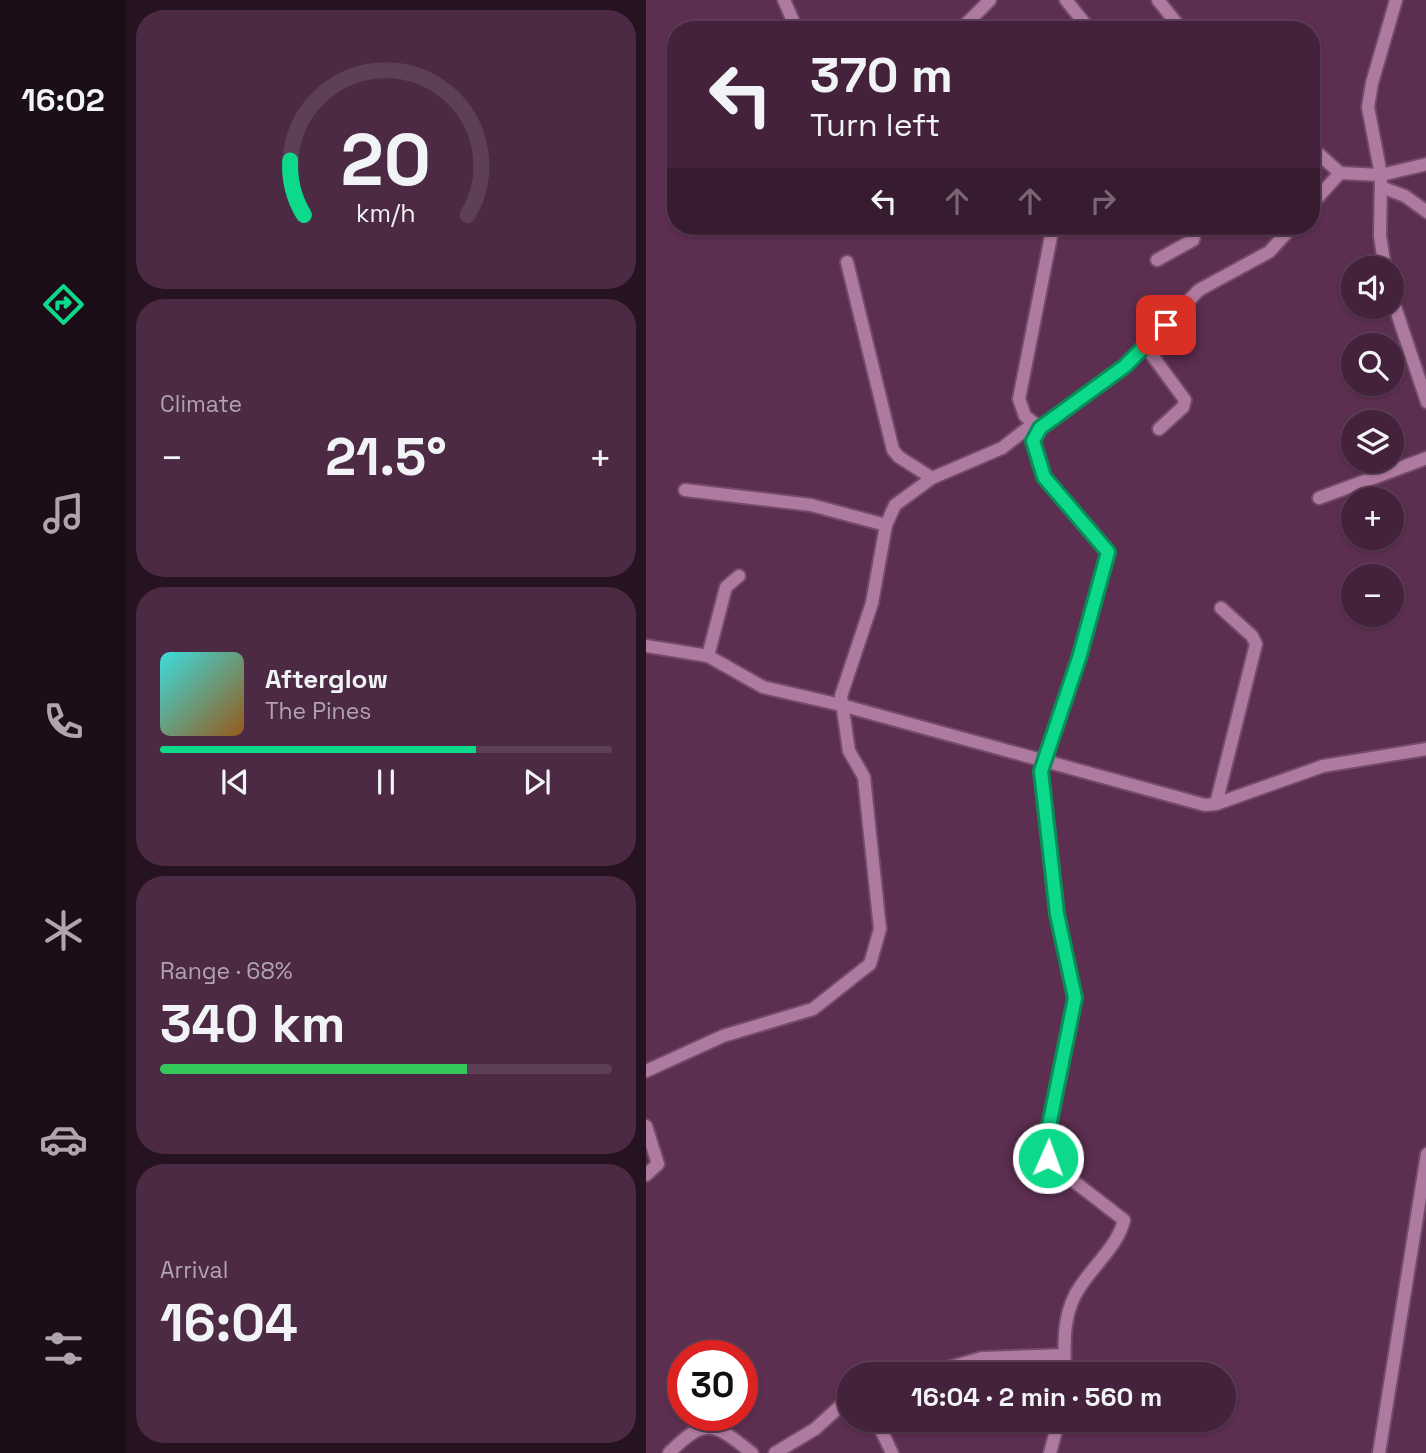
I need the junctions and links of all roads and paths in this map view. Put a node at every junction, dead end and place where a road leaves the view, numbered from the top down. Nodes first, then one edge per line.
1 (784, 0) edge
2 (990, 0) edge
3 (1066, 0) edge
4 (1158, 0) edge
5 (1396, 0) edge
6 (792, 21) edge
7 (969, 21) edge
8 (1083, 21) edge
9 (1175, 21) edge
10 (1320, 155) edge
11 (1426, 164) edge
12 (1340, 173) junction
13 (1381, 181) junction
14 (1320, 195) edge
15 (1426, 212) edge
16 (1051, 235) edge
17 (1194, 235) edge
18 (1285, 235) edge
19 (1383, 256) edge
20 (1157, 260) dead end
21 (847, 262) dead end
22 (1399, 319) edge
23 (1146, 347) junction
24 (1426, 402) edge
25 (1037, 425) junction
26 (1159, 429) dead end
27 (1426, 458) edge
28 (932, 478) junction
29 (685, 490) dead end
30 (1319, 498) dead end
31 (886, 525) junction
32 (739, 576) dead end
33 (1221, 608) dead end
34 (646, 646) edge
35 (708, 656) junction
36 (841, 705) junction
37 (1426, 749) edge
38 (1043, 761) junction
39 (1216, 804) junction
40 (646, 1071) edge
41 (646, 1126) edge
42 (1426, 1154) edge
43 (646, 1175) edge
44 (1064, 1355) junction
45 (968, 1362) edge
46 (1064, 1362) edge
47 (837, 1409) edge
48 (882, 1432) edge
49 (1056, 1432) edge
50 (669, 1453) edge
51 (752, 1453) edge
52 (775, 1453) edge
53 (892, 1453) edge
54 (1050, 1453) edge
55 (1379, 1453) edge

1 - 6 street
2 - 7 street
3 - 8 street
4 - 9 street
5 - 13 street
10 - 12 street
11 - 13 street
12 - 13 street
12 - 14 street
13 - 15 street
13 - 19 street
16 - 25 street
17 - 20 street
18 - 23 street
21 - 28 street
22 - 24 street
23 - 25 street
23 - 26 street
25 - 28 street
25 - 38 street
27 - 30 street
28 - 31 street
29 - 31 street
31 - 36 street
32 - 35 street
33 - 39 street
34 - 35 street
35 - 36 street
36 - 38 street
36 - 40 street
37 - 39 street
38 - 39 street
38 - 44 street
41 - 43 street
42 - 55 street
44 - 45 street
44 - 46 street
47 - 52 street
48 - 53 street
49 - 54 street
50 - 51 street

